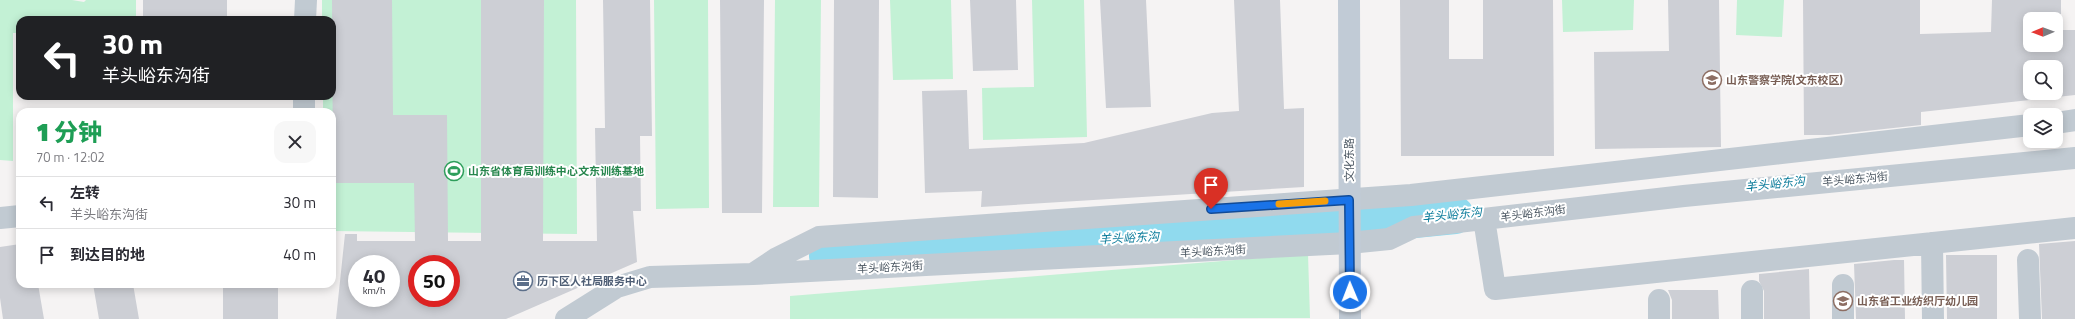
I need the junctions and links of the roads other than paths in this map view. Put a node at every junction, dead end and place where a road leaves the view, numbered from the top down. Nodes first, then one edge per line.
1 (306, 0) edge
2 (1349, 0) edge
3 (306, 16) edge
4 (2075, 120) edge
5 (2063, 122) edge
6 (2023, 127) edge
7 (2075, 158) edge
8 (1349, 200) junction
9 (16, 216) edge
10 (0, 218) edge
11 (1484, 219) junction
12 (2075, 228) edge
13 (1349, 243) junction
14 (1932, 243) junction
15 (2028, 260) dead end
16 (753, 274) junction
17 (1843, 285) dead end
18 (1752, 291) dead end
19 (566, 319) edge
20 (1350, 319) edge
21 (1752, 319) edge
22 (1843, 319) edge
23 (1933, 319) edge
24 (2030, 319) edge

1 - 3 street
2 - 8 main road, 文化东路
4 - 5 street
6 - 8 street
7 - 11 street, 羊头峪东沟街
8 - 13 main road, 文化东路
8 - 16 street
9 - 10 street
11 - 13 street, 羊头峪东沟街
11 - 14 street
12 - 14 street
13 - 16 street, 羊头峪东沟街
13 - 20 main road, 文化东路
14 - 23 street
15 - 24 street
16 - 19 street, 羊头峪东沟街
17 - 22 street
18 - 21 street

